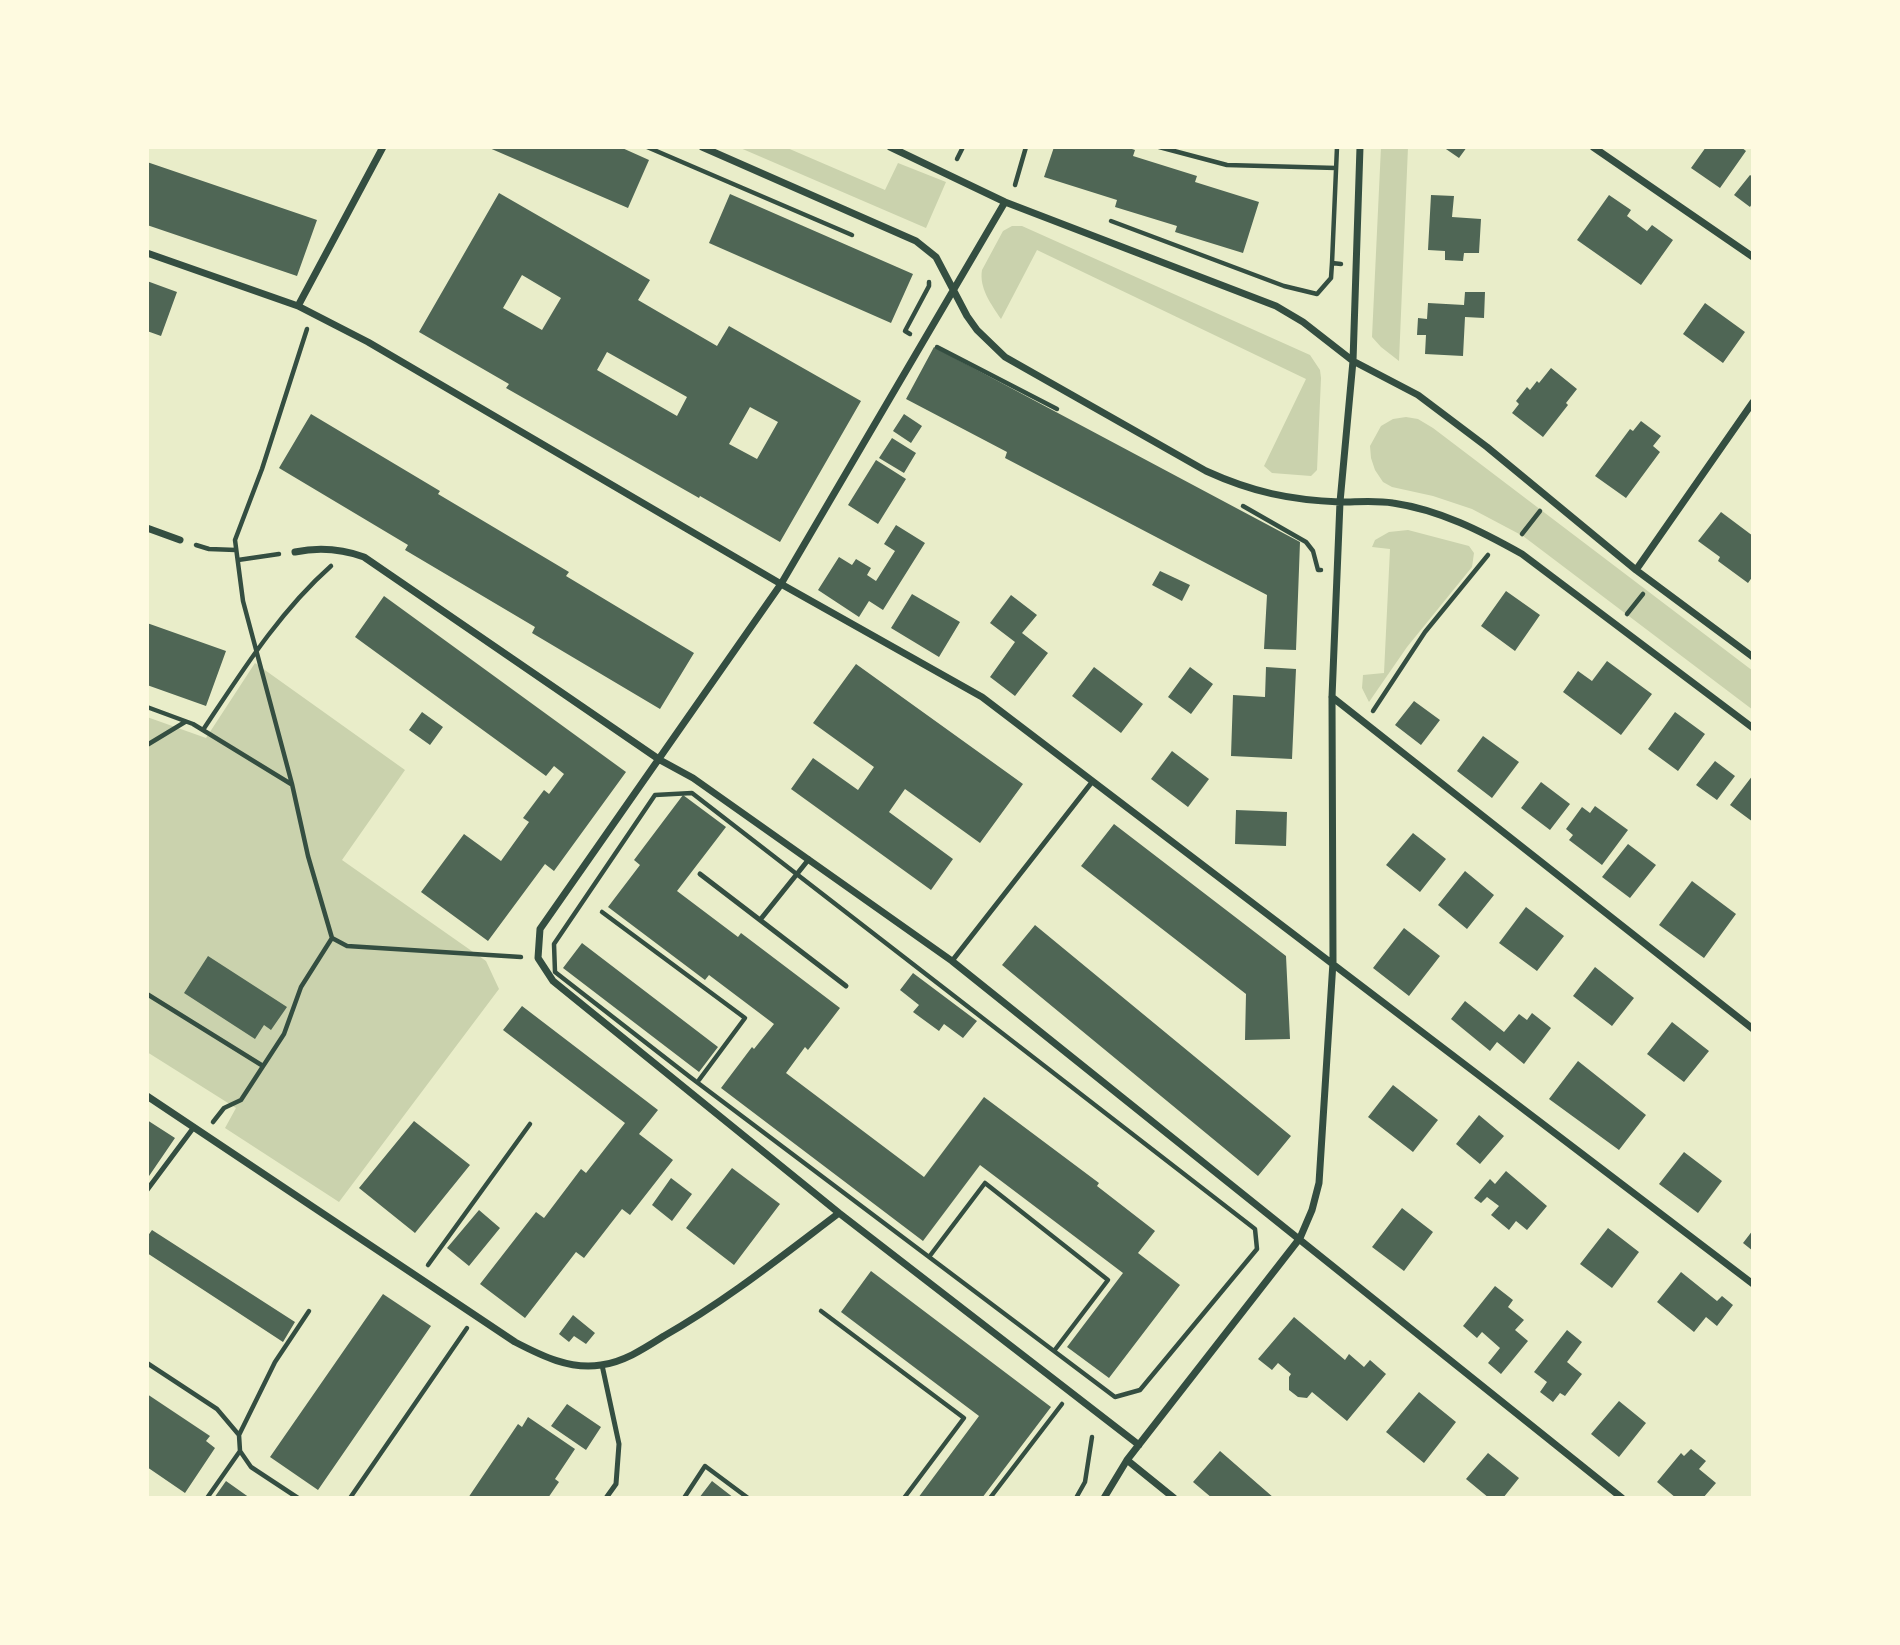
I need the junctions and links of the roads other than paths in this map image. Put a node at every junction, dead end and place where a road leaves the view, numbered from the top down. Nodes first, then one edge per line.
1 (383, 147) edge
2 (702, 147) edge
3 (890, 147) edge
4 (1360, 147) edge
5 (1593, 147) edge
6 (1005, 202) junction
7 (147, 253) edge
8 (1753, 257) edge
9 (954, 290) junction
10 (298, 306) junction
11 (1353, 361) junction
12 (1753, 402) edge
13 (1340, 502) junction
14 (147, 528) edge
15 (180, 540) road end
16 (295, 552) road end
17 (1636, 570) junction
18 (781, 584) junction
19 (1753, 657) edge
20 (1332, 696) junction
21 (1753, 728) edge
22 (660, 760) junction
23 (1092, 782) junction
24 (809, 859) junction
25 (700, 874) dead end
26 (760, 920) junction
27 (952, 961) junction
28 (1333, 962) junction
29 (846, 986) dead end
30 (1753, 1030) edge
31 (147, 1096) edge
32 (194, 1127) junction
33 (147, 1191) edge
34 (839, 1213) junction
35 (1300, 1238) junction
36 (1753, 1284) edge
37 (602, 1365) junction
38 (1139, 1445) junction
39 (1127, 1460) junction
40 (606, 1498) edge
41 (1104, 1498) edge
42 (1174, 1498) edge
43 (1622, 1498) edge

1 - 10 street
2 - 9 street
3 - 6 street
4 - 11 street
5 - 8 street
6 - 9 street
6 - 11 street
7 - 10 street
9 - 13 street
9 - 18 street
10 - 18 street
11 - 13 street
11 - 17 street
12 - 17 street
13 - 20 street
13 - 21 street
14 - 15 street
16 - 22 street
17 - 19 street
18 - 22 street
18 - 23 street
20 - 28 street
20 - 30 street
22 - 24 street
22 - 34 street
23 - 27 lane
23 - 28 street
24 - 26 lane
24 - 27 street
25 - 26 lane
26 - 29 lane
27 - 35 street
28 - 35 street
28 - 36 street
31 - 32 street
32 - 33 lane
32 - 37 street
34 - 37 street
34 - 38 street
35 - 38 street
35 - 43 street
37 - 40 lane
38 - 39 street
39 - 41 street
39 - 42 street

